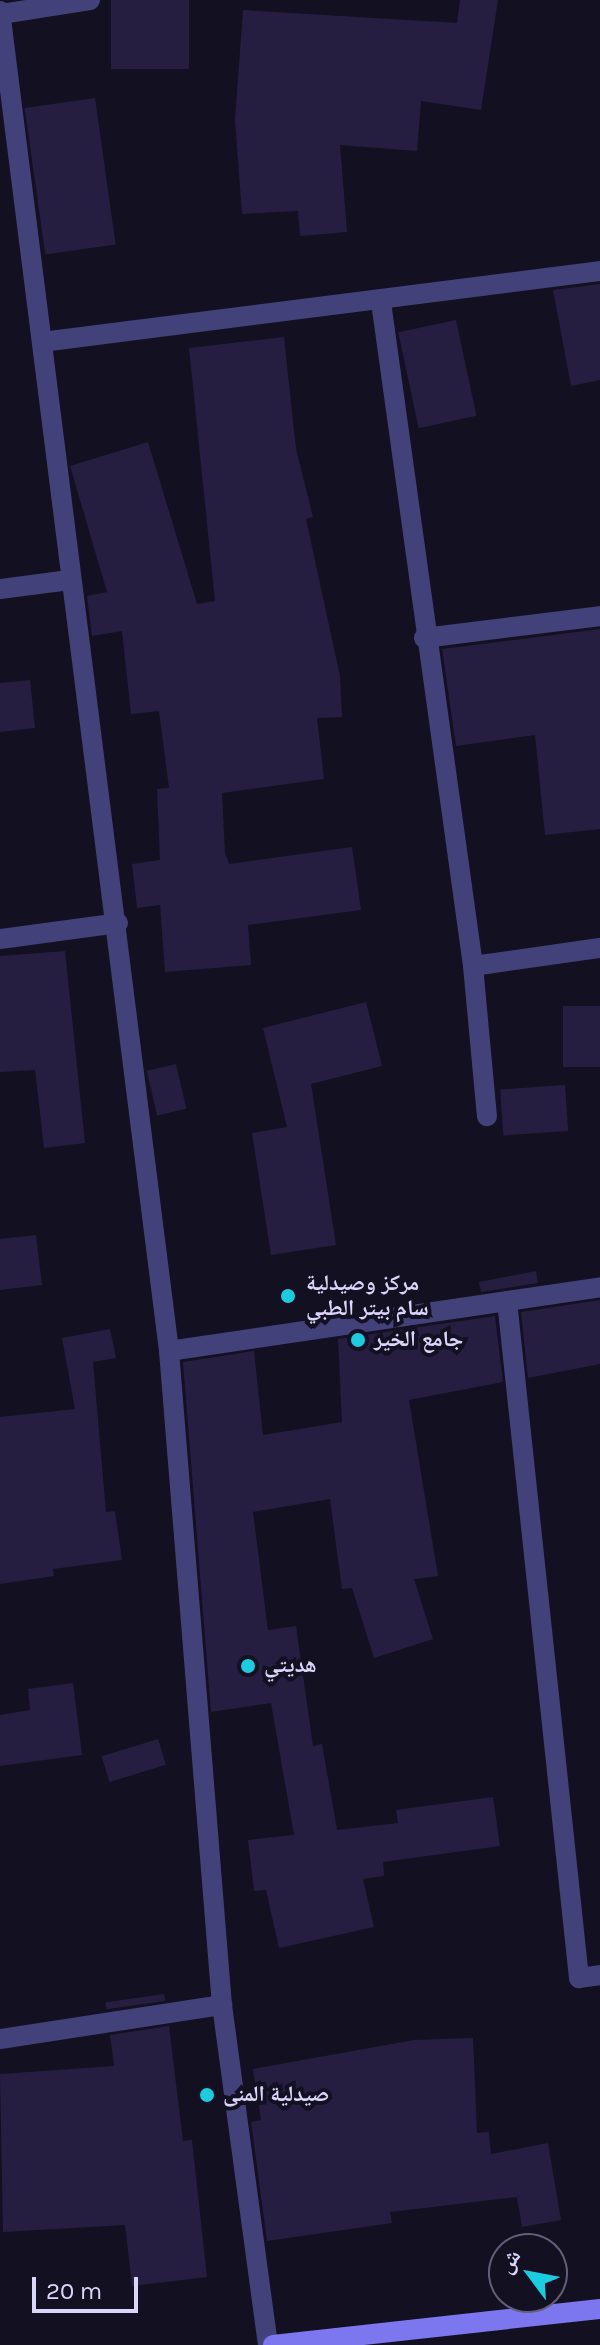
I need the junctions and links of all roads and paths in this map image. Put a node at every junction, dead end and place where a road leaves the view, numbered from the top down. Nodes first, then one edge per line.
1 (90, 0) edge
2 (0, 13) edge
3 (600, 271) edge
4 (381, 302) junction
5 (42, 342) junction
6 (69, 580) junction
7 (0, 589) edge
8 (600, 616) edge
9 (424, 638) junction
10 (118, 923) junction
11 (0, 939) edge
12 (600, 948) edge
13 (473, 966) junction
14 (487, 1116) dead end
15 (600, 1287) edge
16 (507, 1301) junction
17 (169, 1351) junction
18 (600, 1975) edge
19 (222, 2005) junction
20 (0, 2039) edge
21 (600, 2309) edge
22 (270, 2345) edge

1 - 2 street
2 - 5 street
3 - 4 street
4 - 5 street
4 - 9 street
5 - 6 street
6 - 7 street
6 - 10 street
8 - 9 street
9 - 13 street
10 - 11 street
10 - 17 street
12 - 13 street
13 - 14 street
15 - 16 street
16 - 17 street
16 - 18 street
17 - 19 street
19 - 20 street
19 - 22 street
21 - 22 street

